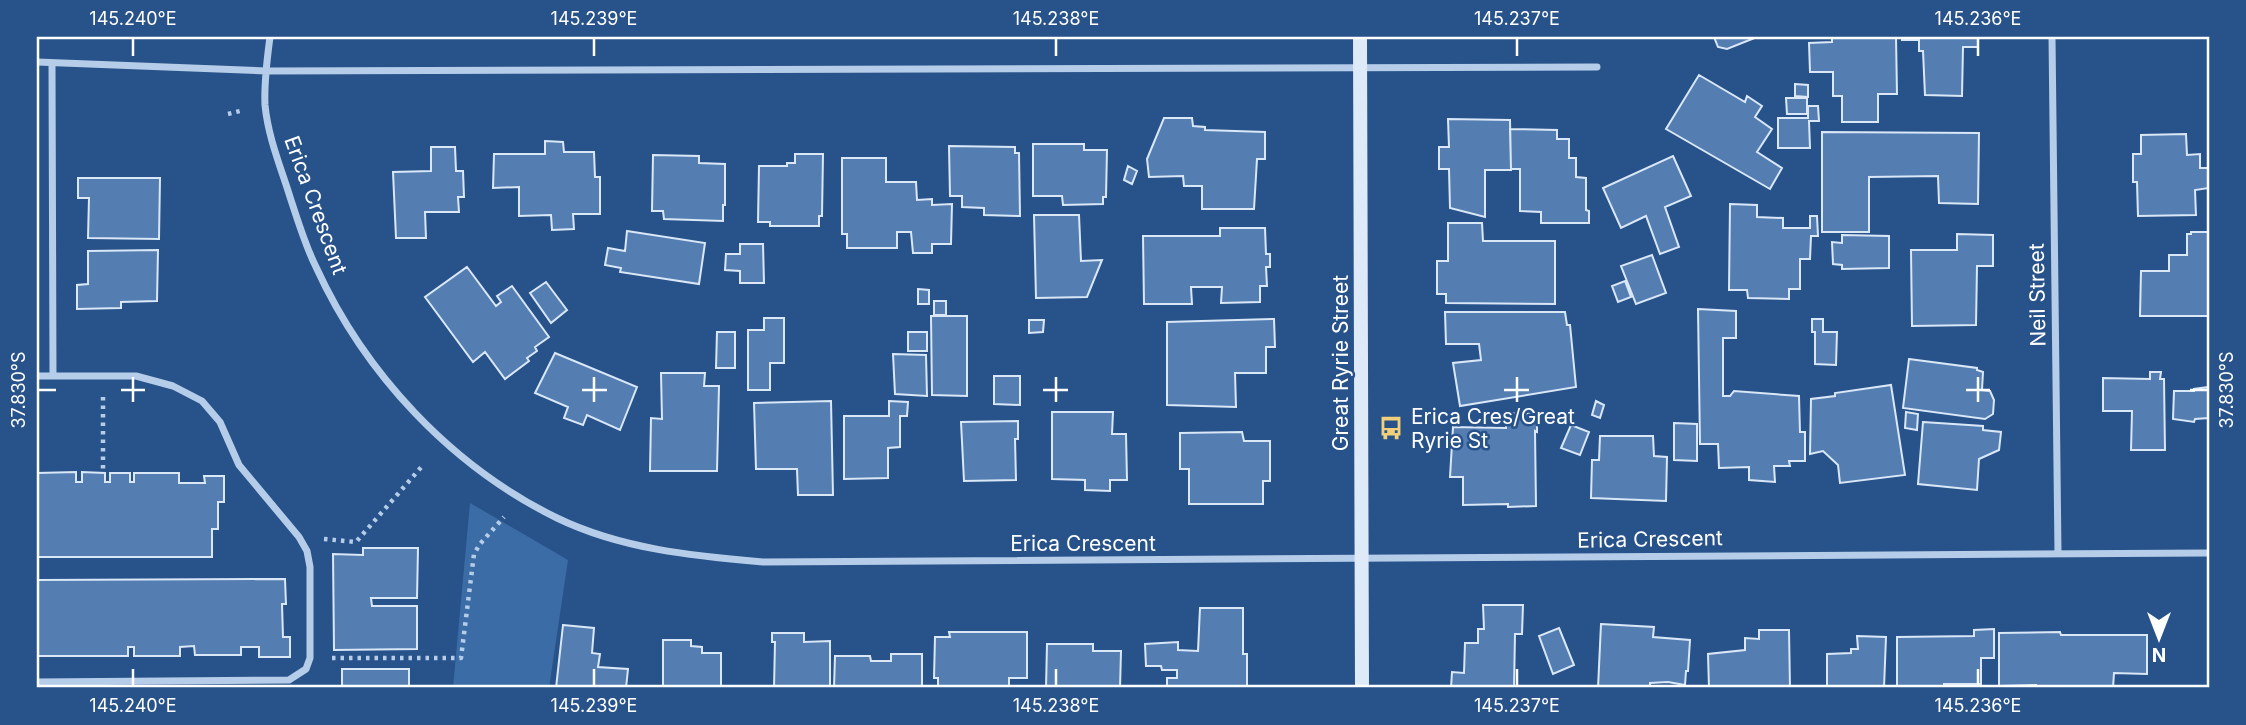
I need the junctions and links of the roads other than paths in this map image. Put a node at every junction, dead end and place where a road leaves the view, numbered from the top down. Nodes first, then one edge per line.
1 (270, 37) edge
2 (1360, 37) edge
3 (2052, 37) edge
4 (37, 62) edge
5 (52, 63) junction
6 (1597, 67) dead end
7 (1360, 68) junction
8 (266, 71) junction
9 (37, 376) edge
10 (53, 376) junction
11 (2058, 552) junction
12 (2209, 553) edge
13 (1362, 559) junction
14 (37, 682) edge
15 (1362, 688) edge

1 - 8 street, Erica Crescent
2 - 7 main road, Great Ryrie Street
3 - 11 street, Neil Street
4 - 5 street
5 - 8 street
5 - 10 street
6 - 7 street
7 - 8 street
7 - 13 main road, Great Ryrie Street
8 - 13 street, Erica Crescent
9 - 10 street
10 - 14 street
11 - 12 street, Erica Crescent
11 - 13 street, Erica Crescent
13 - 15 main road, Great Ryrie Street

